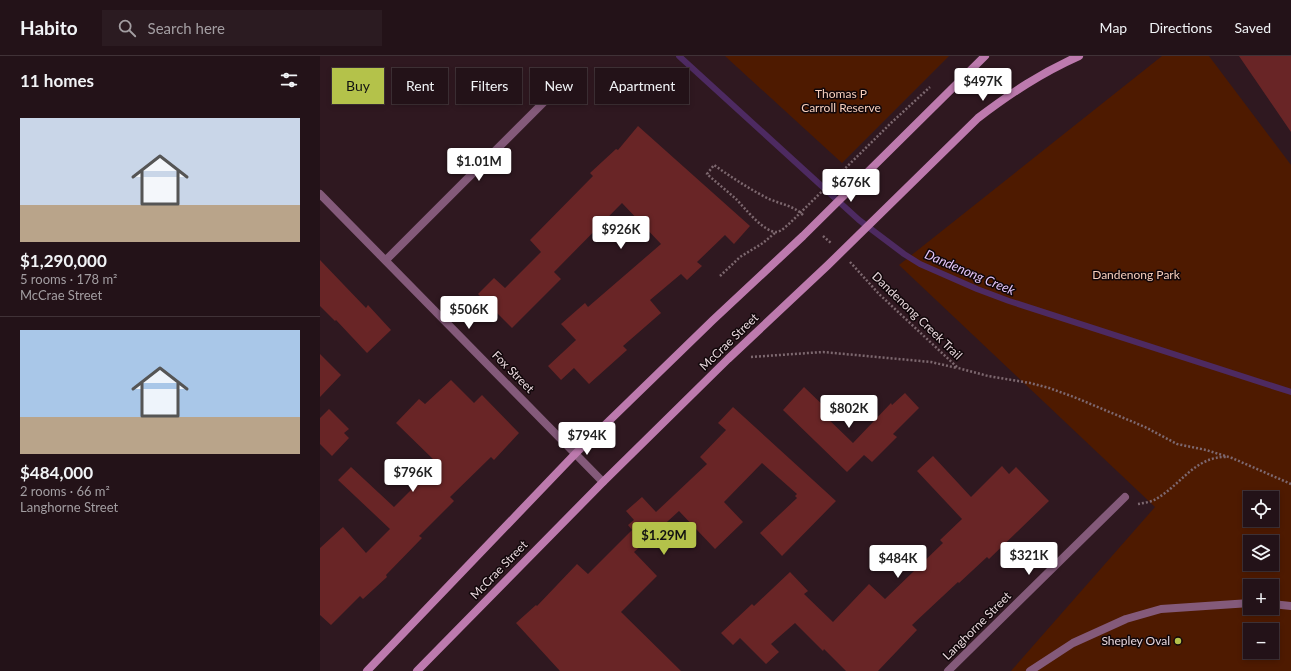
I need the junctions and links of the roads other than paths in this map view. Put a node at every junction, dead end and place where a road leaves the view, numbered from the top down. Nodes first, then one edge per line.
1 (985, 56) edge
2 (1079, 56) edge
3 (543, 104) edge
4 (320, 194) edge
5 (386, 260) junction
6 (576, 453) junction
7 (603, 482) junction
8 (1125, 497) dead end
9 (1243, 603) edge
10 (1279, 605) edge
11 (1291, 606) edge
12 (367, 671) edge
13 (417, 671) edge
14 (948, 671) edge
15 (1030, 671) edge

1 - 6 main road
2 - 7 main road, McCrae Street
3 - 5 street
4 - 5 street, Fox Street
5 - 6 street, Fox Street
6 - 7 street, Fox Street
6 - 12 main road
7 - 13 main road, McCrae Street
8 - 14 street, Langhorne Street
9 - 15 street
10 - 11 street

